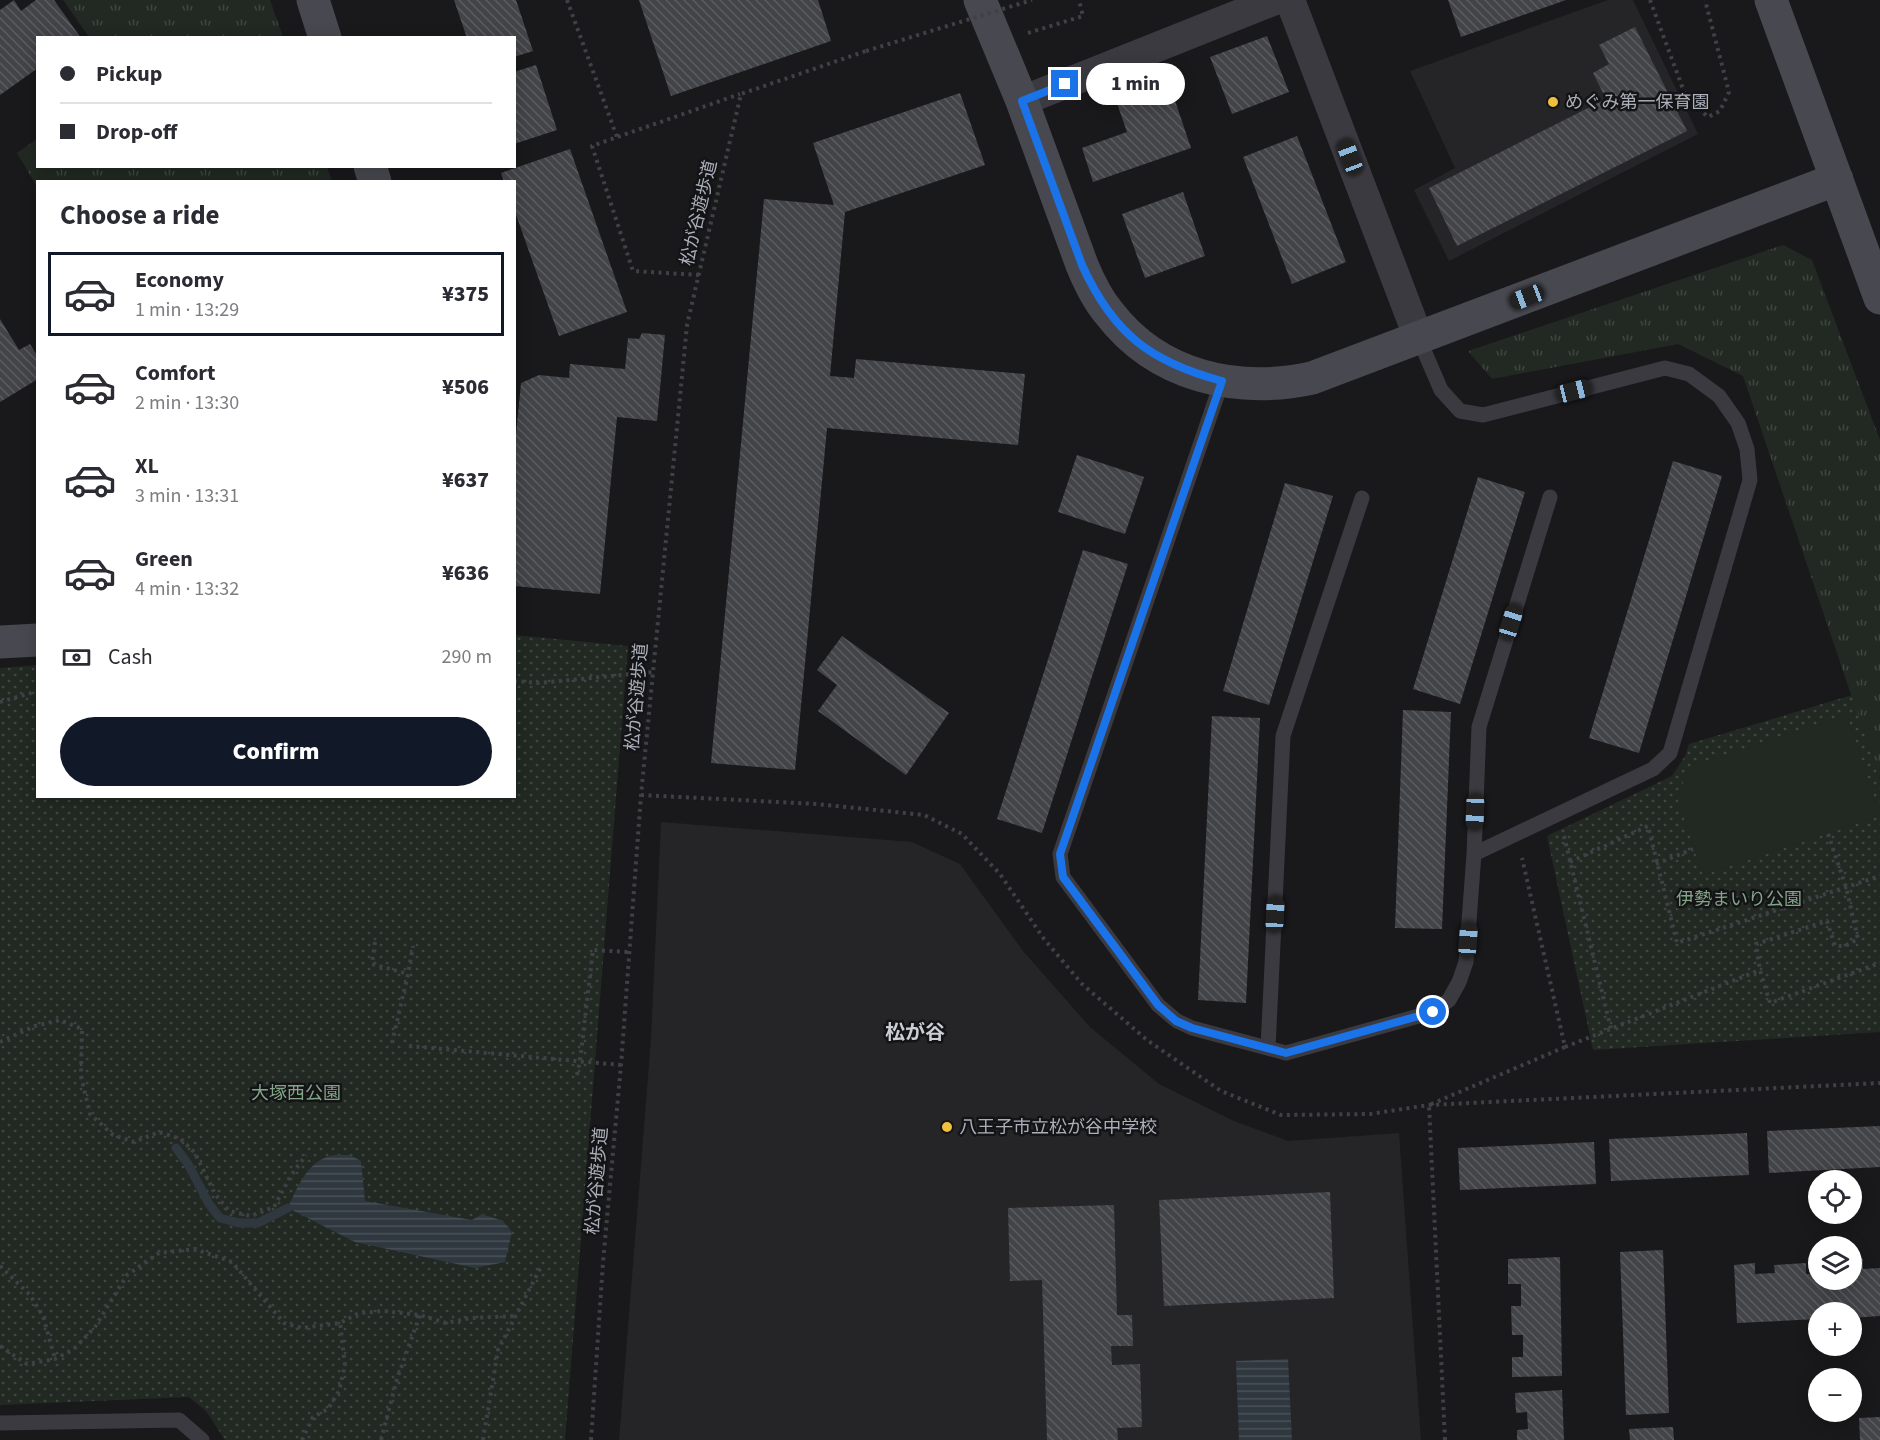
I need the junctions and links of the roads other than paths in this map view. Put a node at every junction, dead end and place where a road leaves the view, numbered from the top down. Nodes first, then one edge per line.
1 (313, 0) edge
2 (980, 0) edge
3 (1275, 0) edge
4 (1290, 0) edge
5 (1770, 0) edge
6 (325, 36) edge
7 (1022, 101) junction
8 (1837, 179) junction
9 (1880, 298) edge
10 (1419, 339) junction
11 (1222, 381) junction
12 (1550, 497) dead end
13 (1362, 498) dead end
14 (36, 640) edge
15 (0, 642) edge
16 (1474, 854) junction
17 (1268, 1048) junction
18 (0, 1423) edge
19 (202, 1440) edge

1 - 6 street
2 - 7 street
3 - 7 street
4 - 10 street
5 - 8 street
7 - 11 street
8 - 9 street
8 - 10 street
10 - 11 street
10 - 16 lane
11 - 17 lane
12 - 16 lane
13 - 17 lane
14 - 15 street
16 - 17 lane
18 - 19 lane

